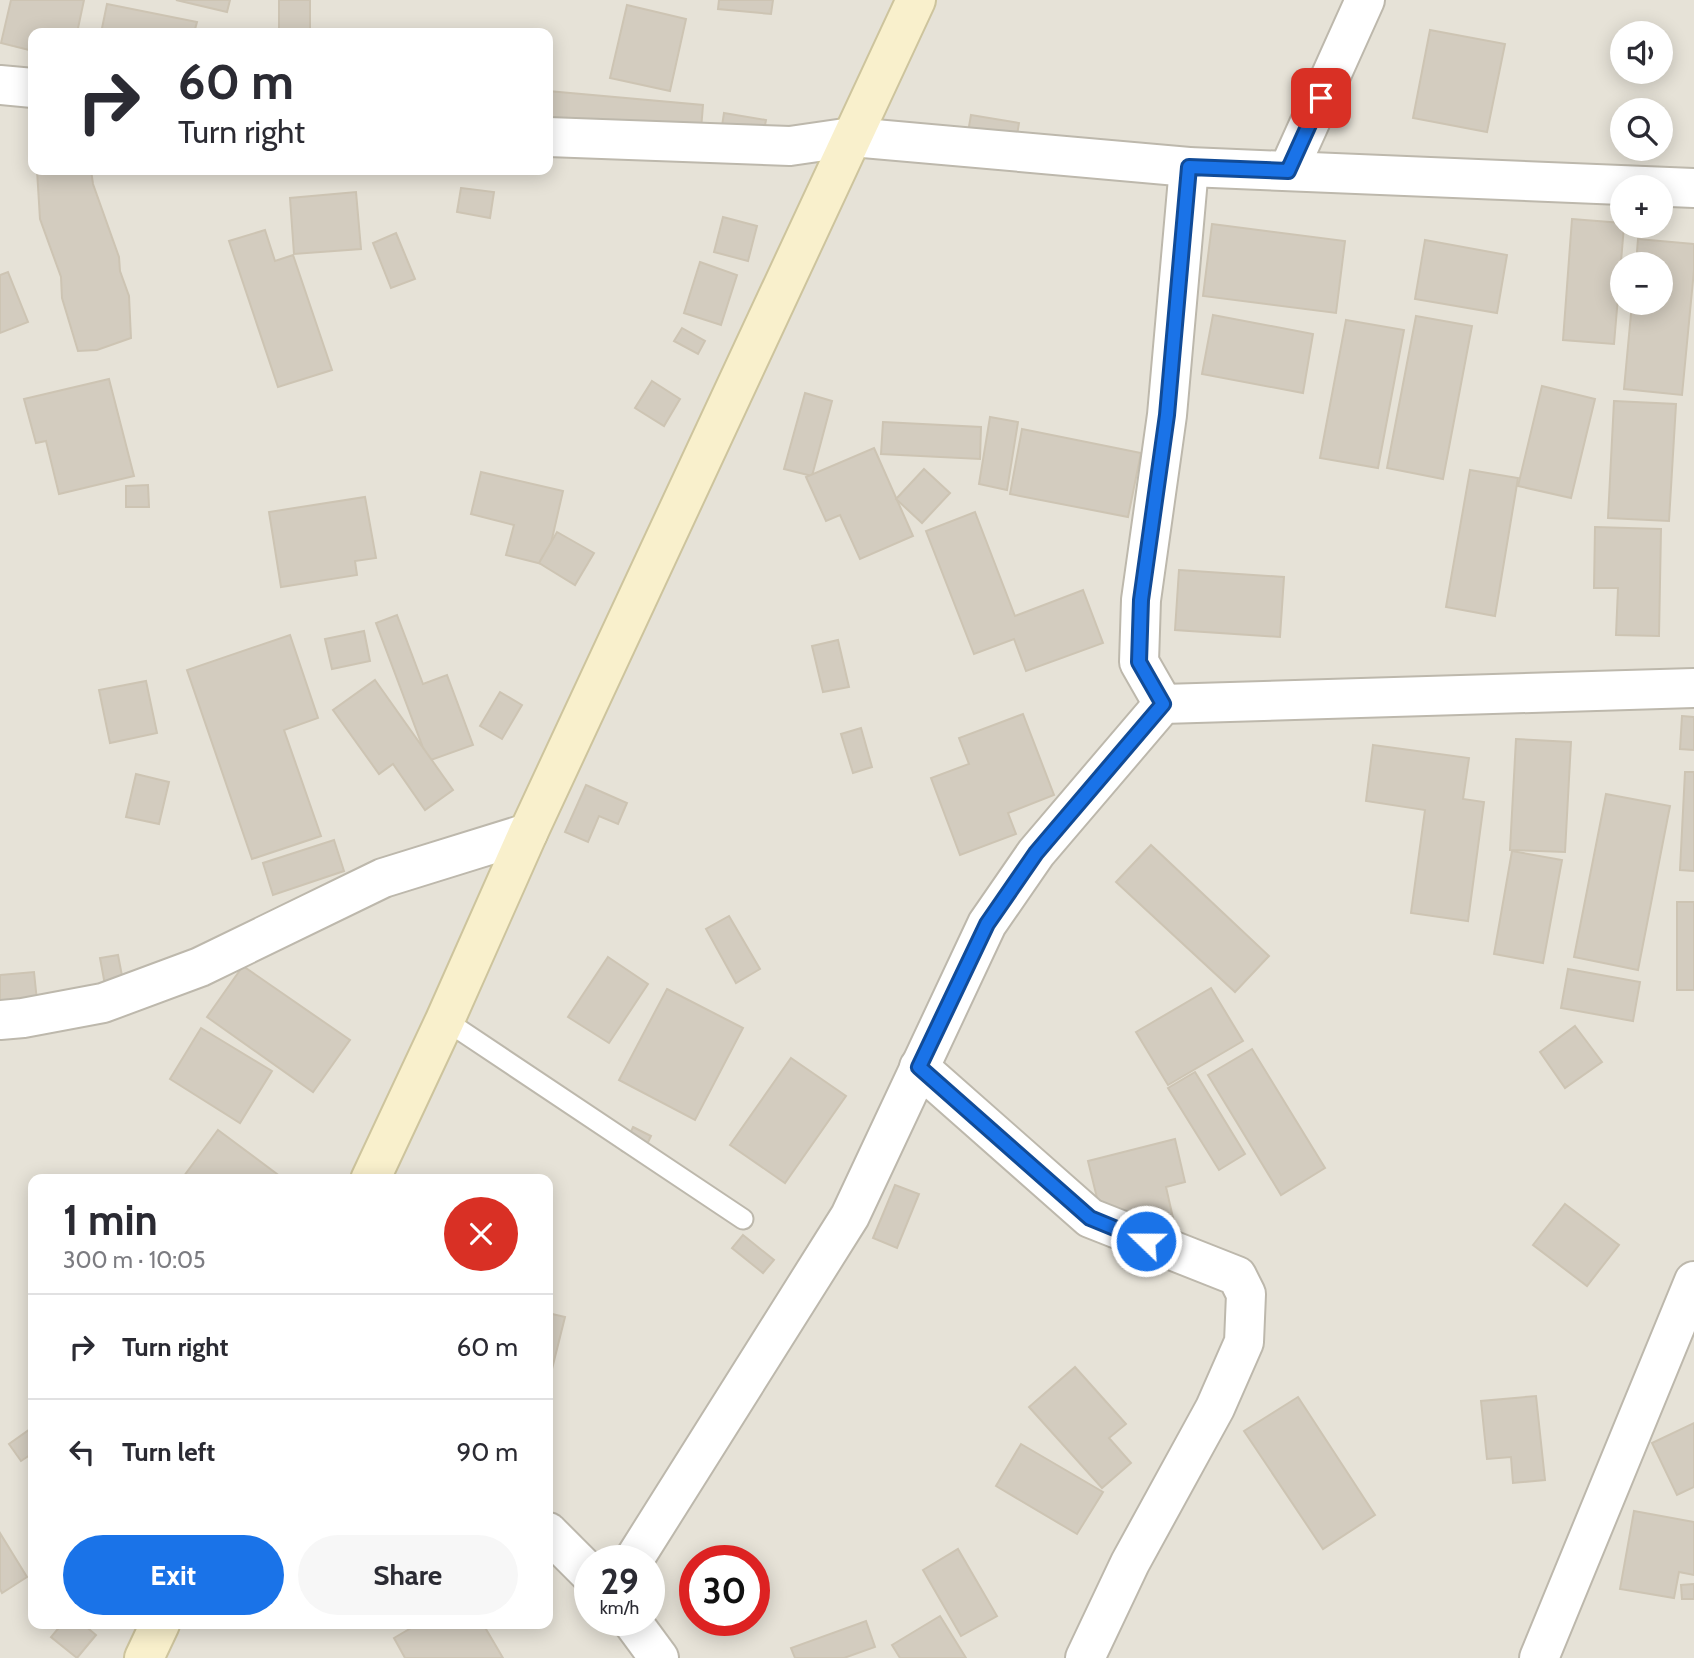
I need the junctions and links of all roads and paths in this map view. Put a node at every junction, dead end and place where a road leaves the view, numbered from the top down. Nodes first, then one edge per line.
1 (916, 0) edge
2 (1365, 0) edge
3 (0, 85) edge
4 (28, 88) edge
5 (553, 137) edge
6 (852, 137) junction
7 (1189, 167) junction
8 (1288, 171) junction
9 (1694, 188) edge
10 (1694, 688) edge
11 (1163, 704) junction
12 (528, 833) junction
13 (0, 1020) edge
14 (446, 1020) junction
15 (919, 1067) junction
16 (373, 1174) edge
17 (743, 1219) dead end
18 (1694, 1281) edge
19 (553, 1537) edge
20 (643, 1545) edge
21 (574, 1558) edge
22 (158, 1629) edge
23 (643, 1636) edge
24 (144, 1658) edge
25 (659, 1658) edge
26 (1085, 1658) edge
27 (1539, 1658) edge

1 - 6 main road
2 - 8 street
3 - 4 street
5 - 6 street
6 - 7 street
6 - 12 main road
7 - 8 street
7 - 11 street
8 - 9 street
10 - 11 street
11 - 15 street
12 - 13 street
12 - 14 main road
14 - 16 main road
14 - 17 lane
15 - 20 street
15 - 26 street
18 - 27 street
19 - 21 street
22 - 24 main road
23 - 25 street

